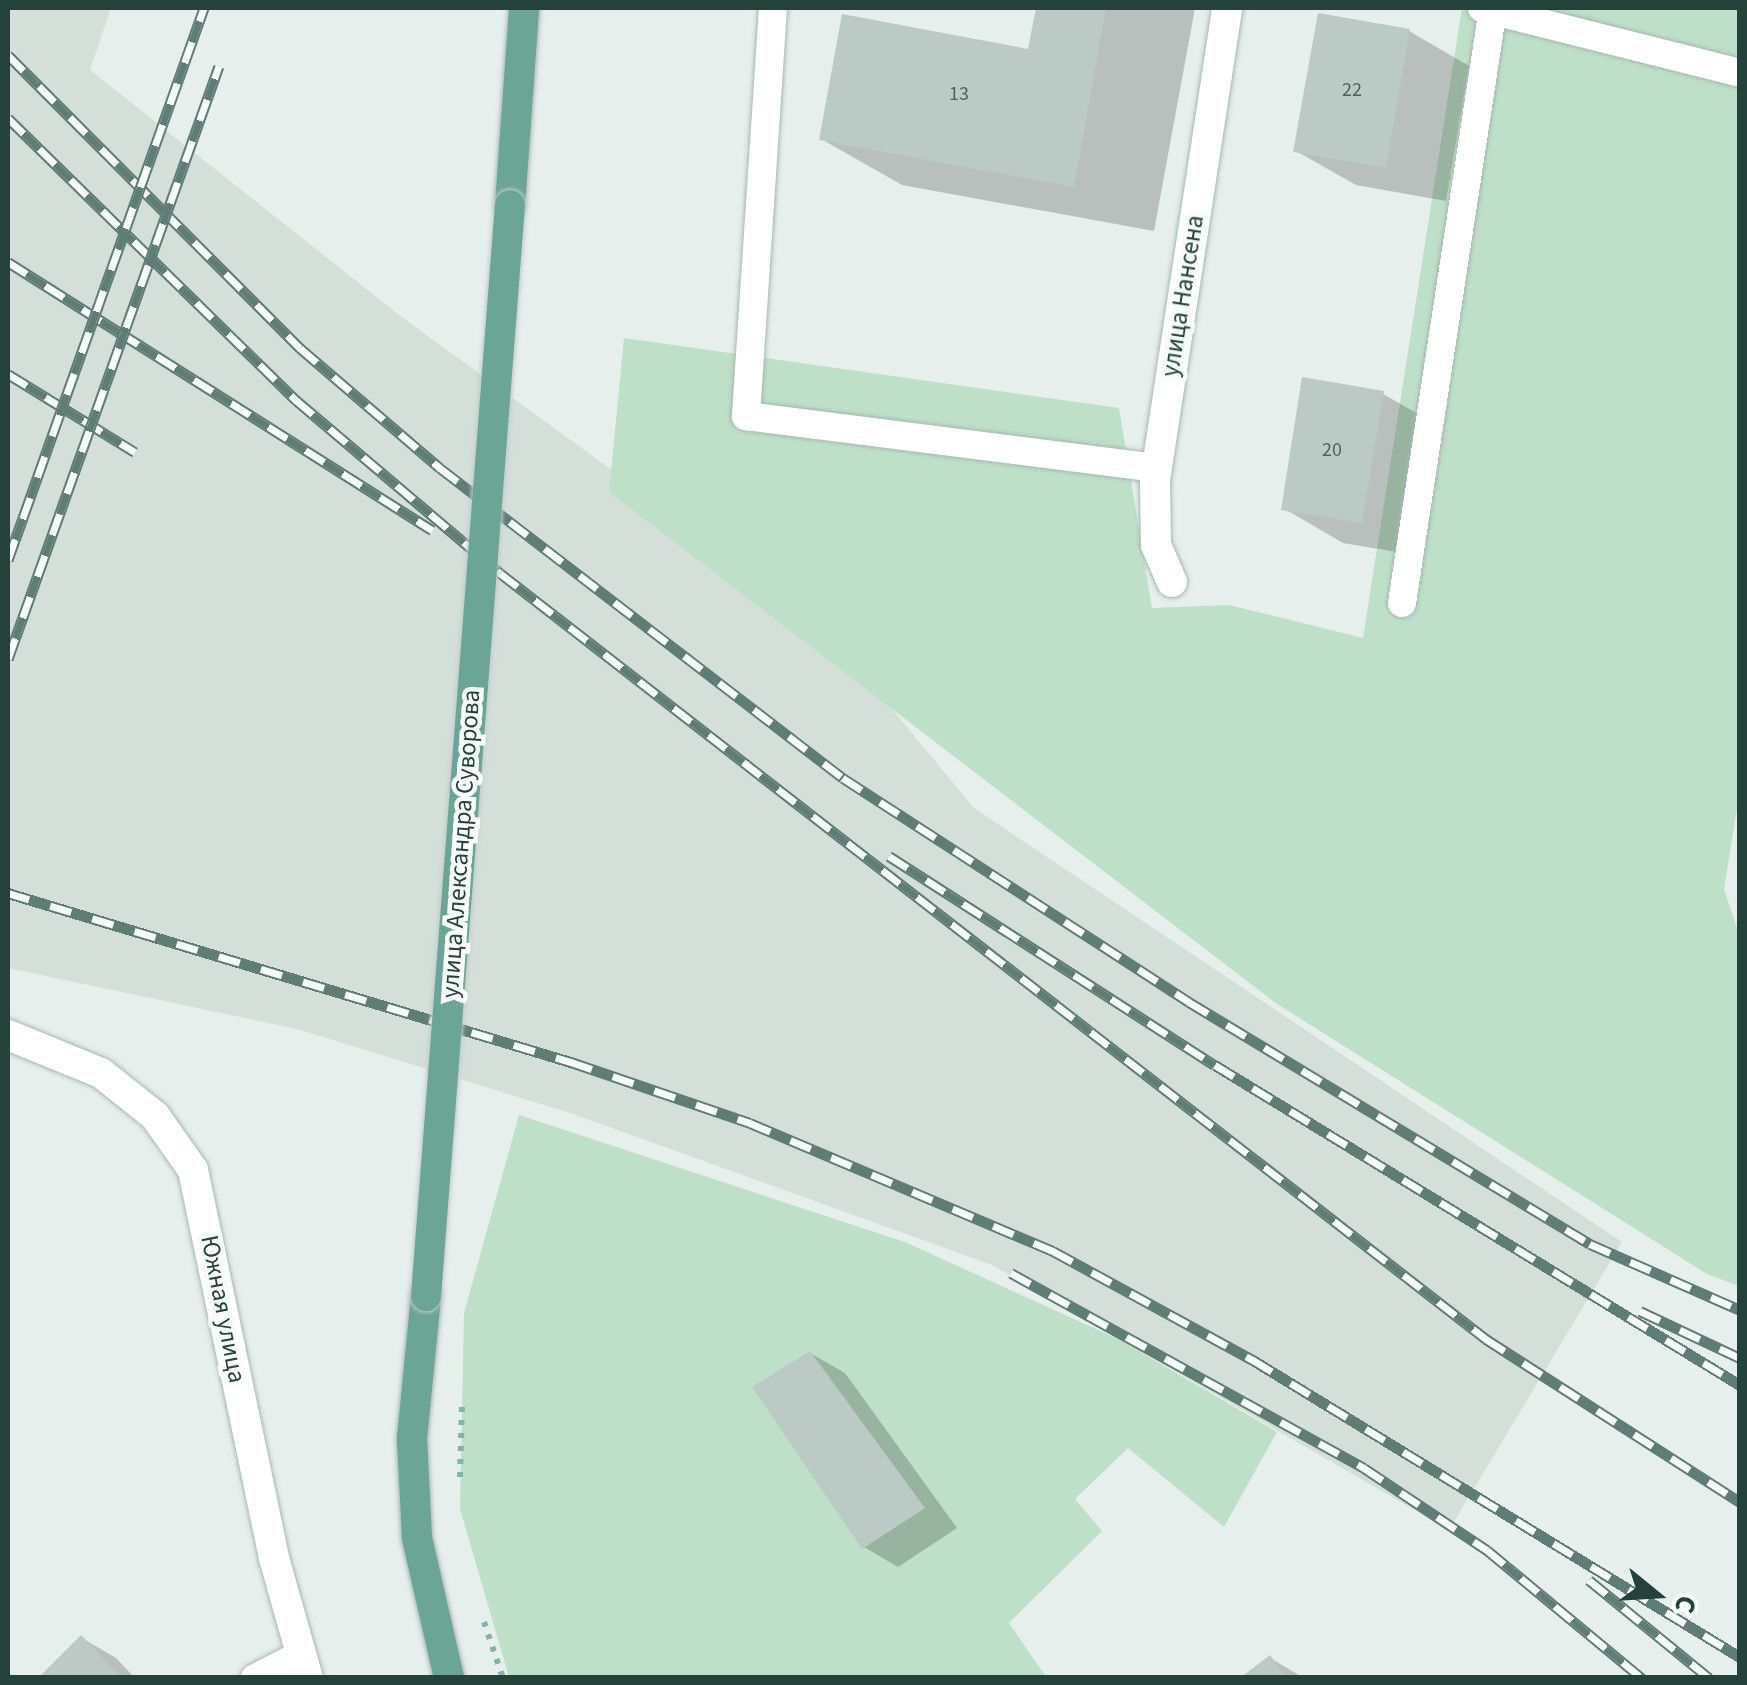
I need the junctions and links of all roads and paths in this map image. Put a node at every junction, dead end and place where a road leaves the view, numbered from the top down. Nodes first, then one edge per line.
1 (524, 8) edge
2 (773, 8) edge
3 (1226, 8) edge
4 (1489, 9) edge
5 (1740, 73) edge
6 (1156, 468) junction
7 (1172, 582) dead end
8 (1402, 603) dead end
9 (8, 1035) edge
10 (462, 1391) dead end
11 (460, 1489) dead end
12 (481, 1615) dead end
13 (304, 1666) edge
14 (255, 1678) edge
15 (449, 1678) edge
16 (502, 1678) edge

1 - 15 main road, улица Александра Суворова, bridge
2 - 6 lane
3 - 6 street, улица Нансена
4 - 5 lane
4 - 8 lane
6 - 7 street, улица Нансена
9 - 13 street, Южная улица
10 - 11 path
12 - 16 path
13 - 14 lane

